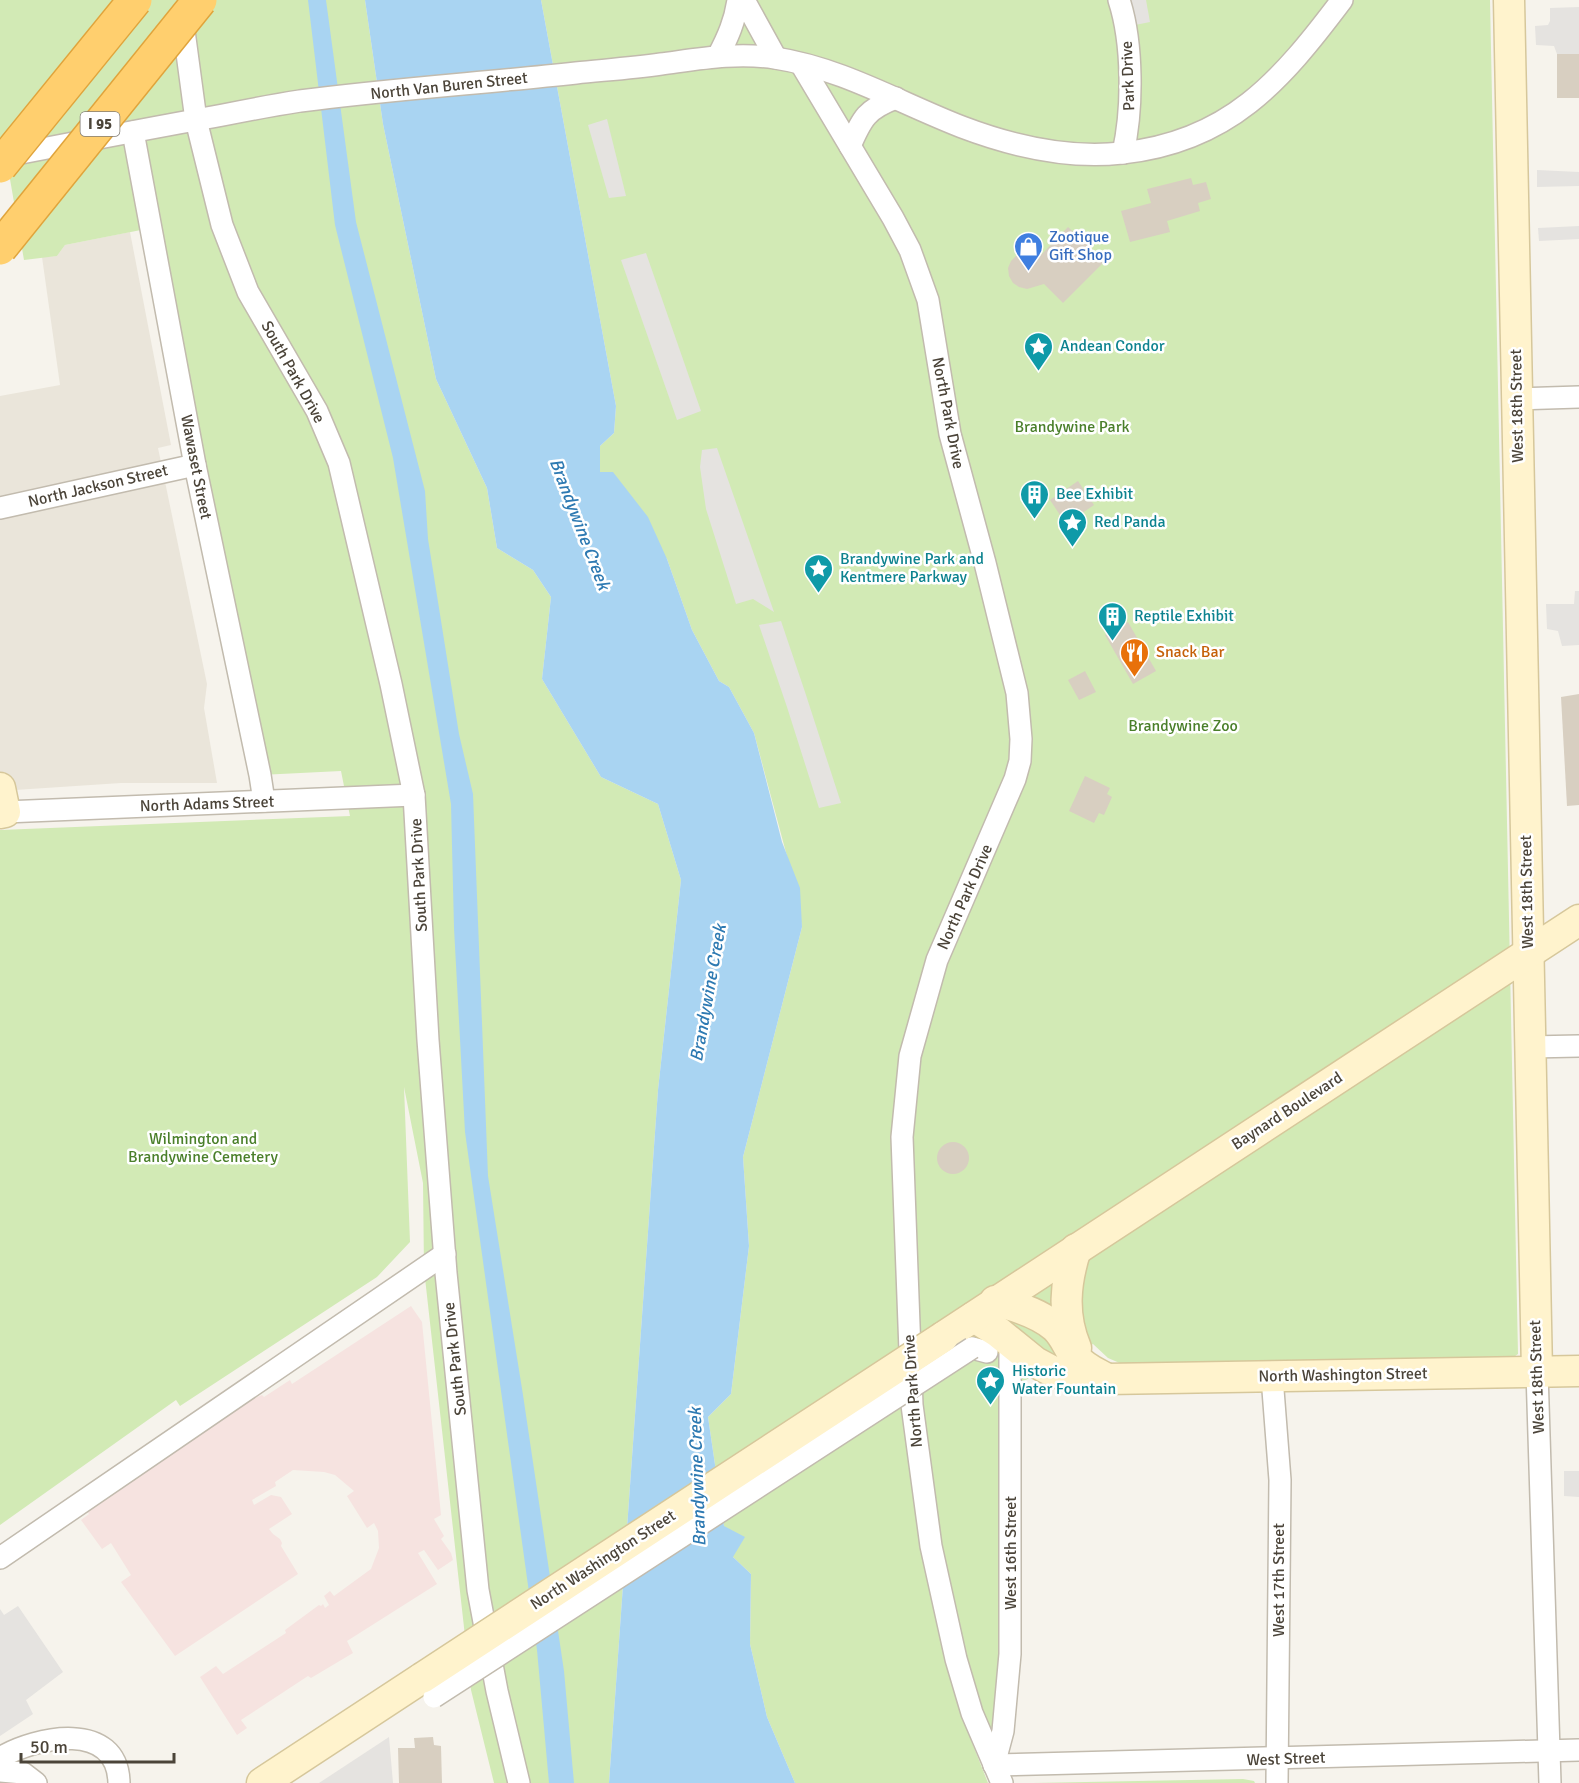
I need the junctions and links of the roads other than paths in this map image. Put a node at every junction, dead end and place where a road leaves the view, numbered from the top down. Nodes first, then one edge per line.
1 (135, 0) edge
2 (180, 0) edge
3 (200, 0) edge
4 (738, 0) edge
5 (744, 0) edge
6 (1119, 0) edge
7 (1342, 0) edge
8 (1509, 0) edge
9 (718, 56) junction
10 (776, 58) junction
11 (801, 64) junction
12 (896, 98) junction
13 (196, 120) junction
14 (133, 132) junction
15 (850, 146) junction
16 (1123, 153) junction
17 (0, 157) edge
18 (0, 166) edge
19 (0, 248) edge
20 (1579, 398) edge
21 (1516, 399) junction
22 (195, 465) junction
23 (0, 508) edge
24 (414, 795) junction
25 (264, 801) junction
26 (2, 804) edge
27 (1579, 920) edge
28 (1528, 954) junction
29 (1579, 1046) edge
30 (1530, 1047) junction
31 (1076, 1249) junction
32 (444, 1254) junction
33 (984, 1309) junction
34 (990, 1347) junction
35 (1579, 1371) edge
36 (1095, 1372) junction
37 (1537, 1372) junction
38 (1272, 1377) junction
39 (0, 1558) edge
40 (428, 1688) junction
41 (1549, 1750) junction
42 (1579, 1750) edge
43 (0, 1758) edge
44 (1278, 1759) junction
45 (0, 1772) edge
46 (998, 1774) edge
47 (36, 1783) edge
48 (119, 1783) edge
49 (262, 1783) edge
50 (519, 1783) edge
51 (1277, 1783) edge
52 (1550, 1783) edge

1 - 18 highway, bridge
2 - 13 street, South Park Drive
3 - 19 highway, I 95, bridge
4 - 9 street
5 - 10 street
6 - 16 street, Park Drive
7 - 16 street, North Van Buren Street
8 - 21 street, West 18th Street
9 - 10 street, North Van Buren Street
9 - 13 street, North Van Buren Street
10 - 11 street, North Van Buren Street
11 - 12 street, North Van Buren Street
11 - 15 street, North Park Drive
12 - 15 street
12 - 16 street, North Van Buren Street
13 - 14 street, North Van Buren Street
13 - 24 street, South Park Drive
14 - 17 street, North Van Buren Street
14 - 22 street, Wawaset Street
15 - 46 street, North Park Drive
20 - 21 street
21 - 28 street, West 18th Street
22 - 23 street, North Jackson Street
22 - 25 street, Wawaset Street
24 - 25 street, North Adams Street
24 - 32 street, South Park Drive
25 - 26 street, North Adams Street
27 - 28 street, Baynard Boulevard
28 - 30 street, West 18th Street
28 - 31 street, Baynard Boulevard
29 - 30 street
30 - 37 street, West 18th Street
31 - 33 street, Baynard Boulevard
31 - 36 street
32 - 39 street
32 - 50 street, South Park Drive
33 - 34 street, North Washington Street
33 - 36 street
33 - 40 street, North Washington Street, bridge
34 - 36 street, North Washington Street
34 - 40 street, bridge
34 - 46 street, West 16th Street
35 - 37 street, North Washington Street
36 - 38 street, North Washington Street
37 - 38 street, North Washington Street
37 - 41 street, West 18th Street
38 - 44 street, West 17th Street
40 - 49 street, North Washington Street
41 - 42 street, West Street
41 - 44 street, West Street
41 - 52 street, West 18th Street
43 - 48 street
44 - 46 street, West Street
44 - 51 street, West 17th Street
45 - 47 street

